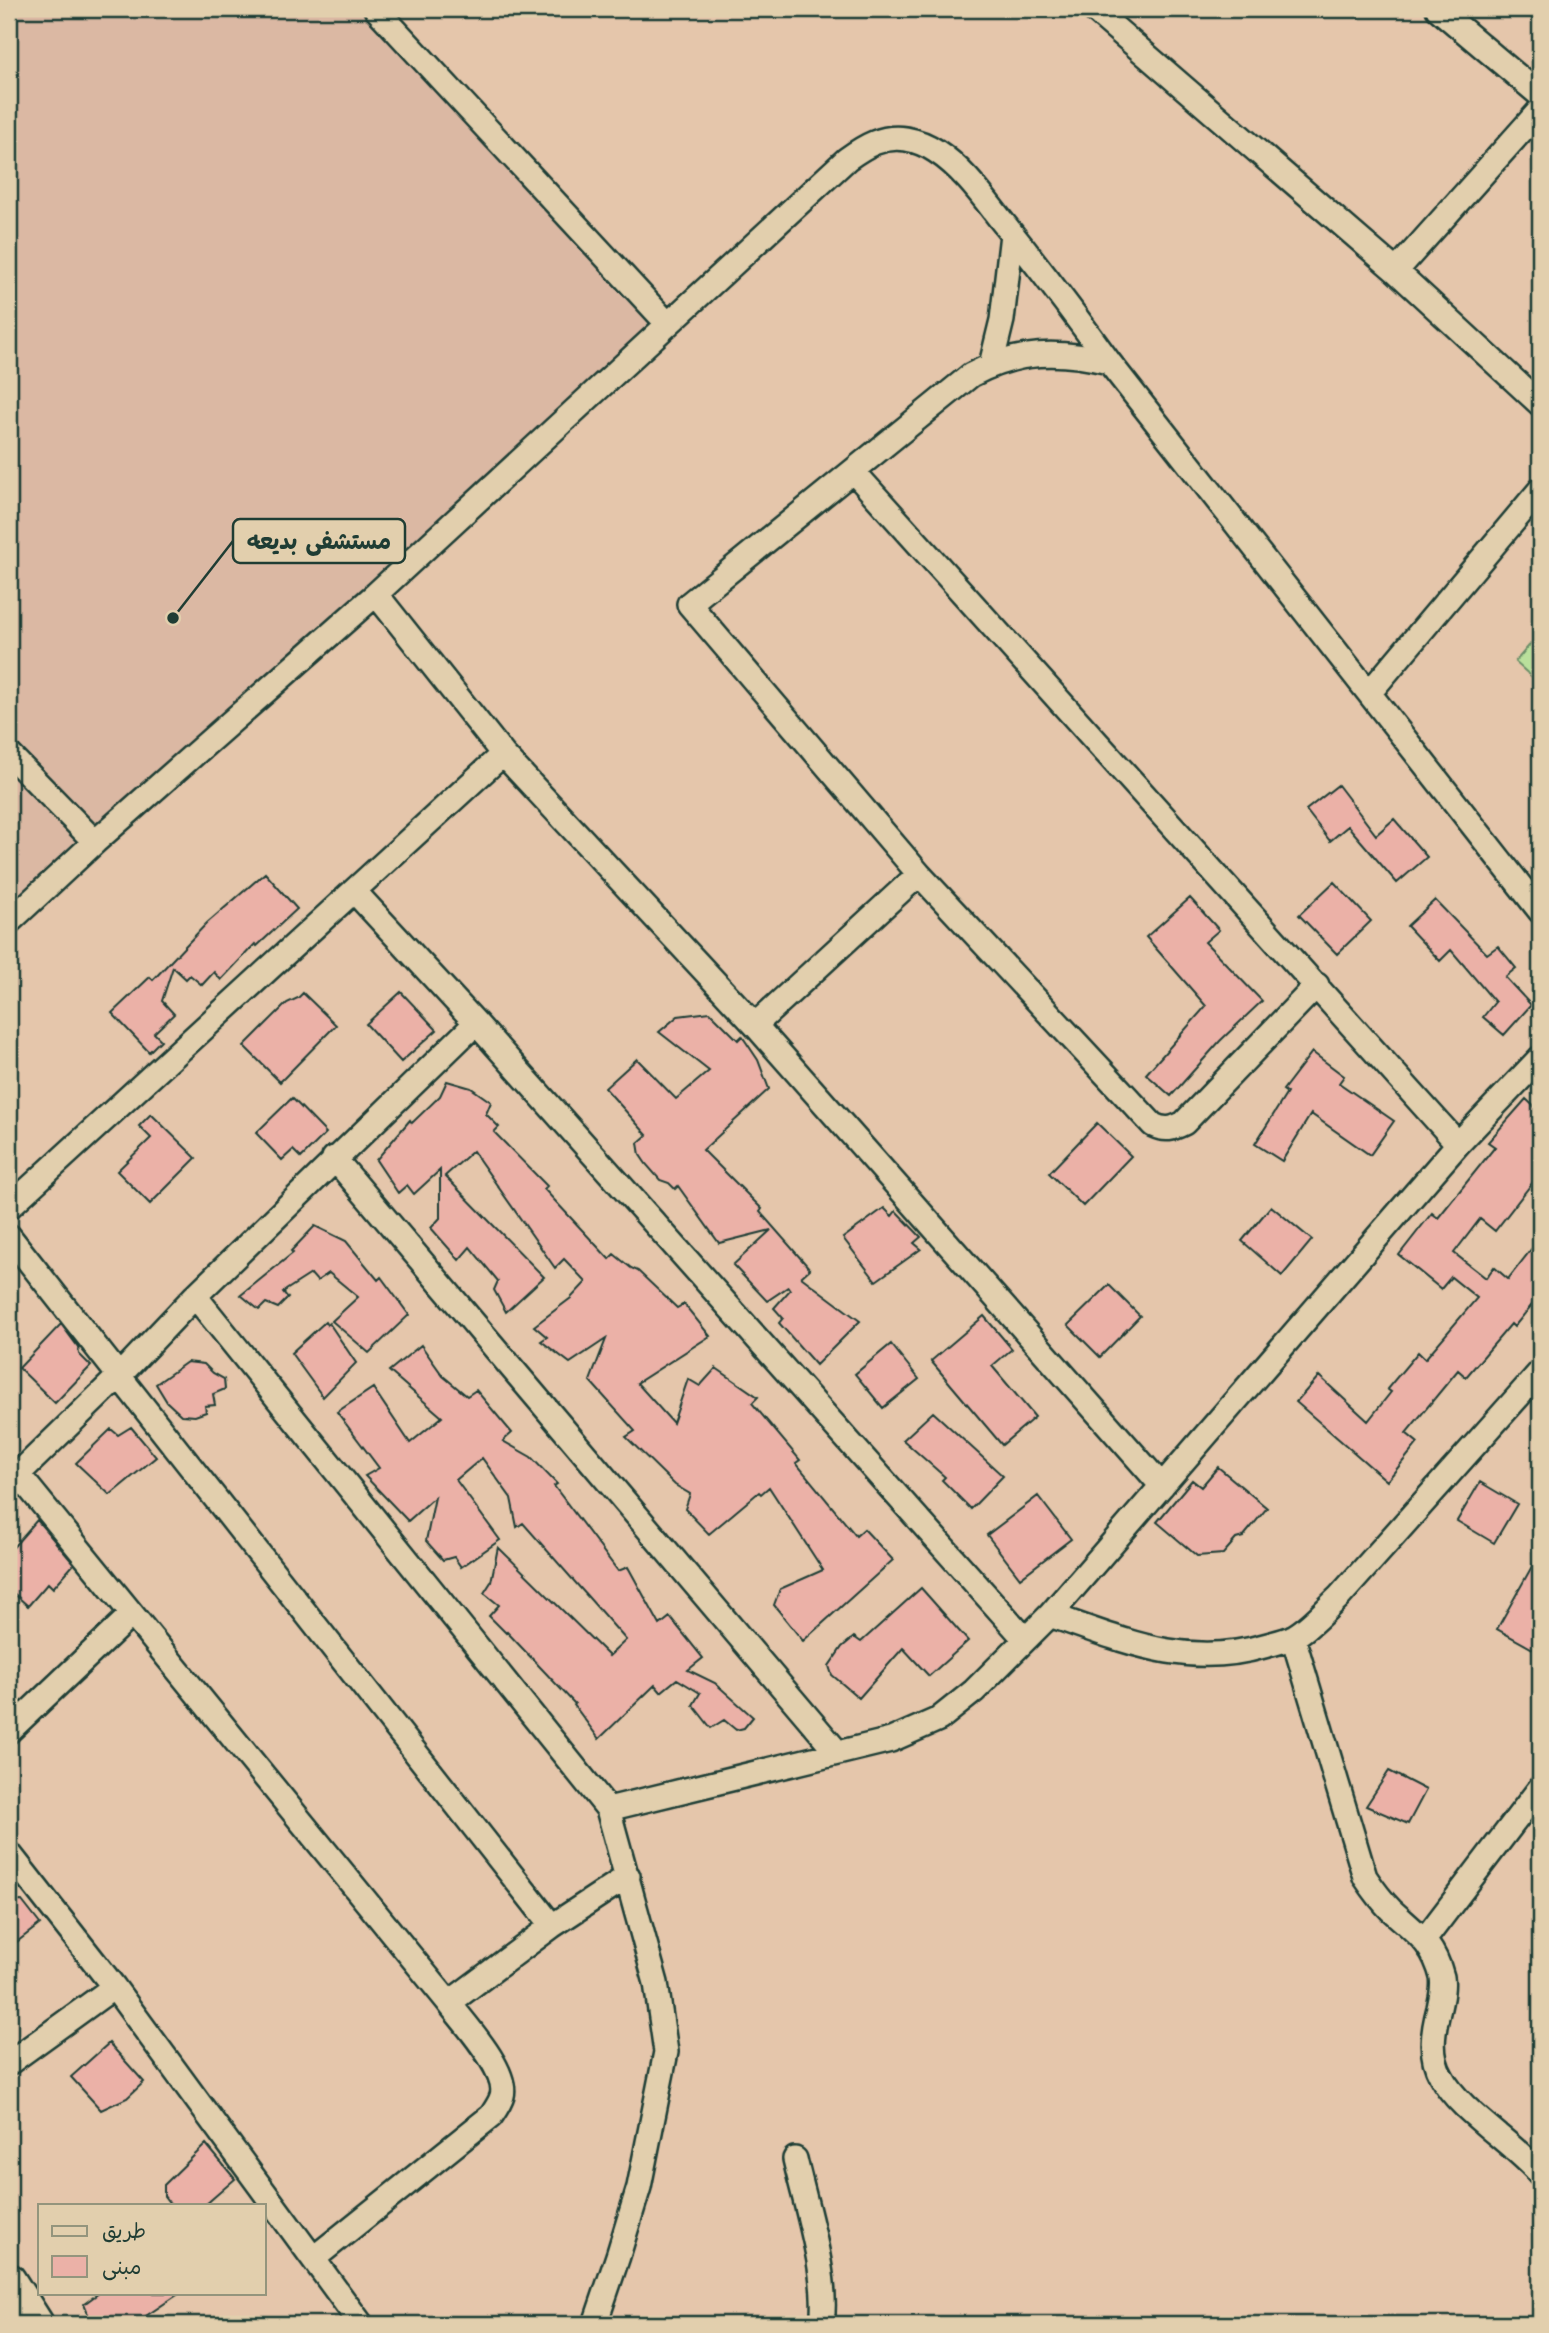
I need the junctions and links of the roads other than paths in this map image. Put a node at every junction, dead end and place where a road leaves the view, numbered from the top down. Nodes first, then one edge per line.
1 (376, 9) edge
2 (1093, 9) edge
3 (1438, 9) edge
4 (1540, 95) edge
5 (1540, 110) edge
6 (1012, 234) junction
7 (1396, 271) junction
8 (667, 323) junction
9 (1109, 362) junction
10 (991, 365) junction
11 (1540, 404) edge
12 (853, 471) junction
13 (1540, 490) edge
14 (376, 594) junction
15 (1370, 692) junction
16 (9, 754) edge
17 (503, 754) junction
18 (95, 842) junction
19 (919, 874) junction
20 (354, 891) junction
21 (1540, 911) edge
22 (9, 922) edge
23 (1317, 985) junction
24 (476, 1023) junction
25 (755, 1026) junction
26 (1540, 1058) edge
27 (1458, 1144) junction
28 (334, 1158) junction
29 (9, 1207) edge
30 (9, 1236) edge
31 (195, 1296) junction
32 (1540, 1372) edge
33 (119, 1376) junction
34 (13, 1479) edge
35 (1162, 1486) junction
36 (132, 1614) junction
37 (1050, 1615) junction
38 (1293, 1637) junction
39 (1025, 1639) junction
40 (9, 1731) edge
41 (838, 1753) junction
42 (1540, 1787) edge
43 (608, 1809) junction
44 (9, 1853) edge
45 (628, 1876) junction
46 (552, 1926) junction
47 (1425, 1939) junction
48 (114, 1987) junction
49 (449, 2003) junction
50 (9, 2063) edge
51 (795, 2159) dead end
52 (1539, 2167) edge
53 (314, 2258) junction
54 (9, 2280) edge
55 (37, 2324) edge
56 (361, 2324) edge
57 (595, 2324) edge
58 (822, 2324) edge

1 - 8 street
2 - 7 street
3 - 4 street
5 - 7 street
6 - 8 street
6 - 9 street
6 - 10 street
7 - 11 street
8 - 14 street
9 - 10 street
9 - 15 street
10 - 12 street
12 - 19 street
12 - 23 street
13 - 15 street
14 - 17 street
14 - 18 street
15 - 21 street
16 - 18 street
17 - 20 street
17 - 25 street
18 - 22 street
19 - 23 street
19 - 25 street
20 - 24 street
20 - 29 street
23 - 27 street
24 - 28 street
24 - 39 street
25 - 35 street
26 - 27 street
27 - 35 street
28 - 31 street
28 - 41 street
30 - 33 street
31 - 33 street
31 - 43 street
32 - 38 street
33 - 34 street
33 - 46 street
34 - 36 street
35 - 37 street
36 - 40 street
36 - 49 street
37 - 38 street
37 - 39 street
38 - 47 street
39 - 41 street
41 - 43 street
42 - 47 street
43 - 45 street
44 - 48 street
45 - 46 street
45 - 57 street
46 - 49 street
47 - 52 street
48 - 50 street
48 - 53 street
49 - 53 street
51 - 58 street
53 - 56 street
54 - 55 street

